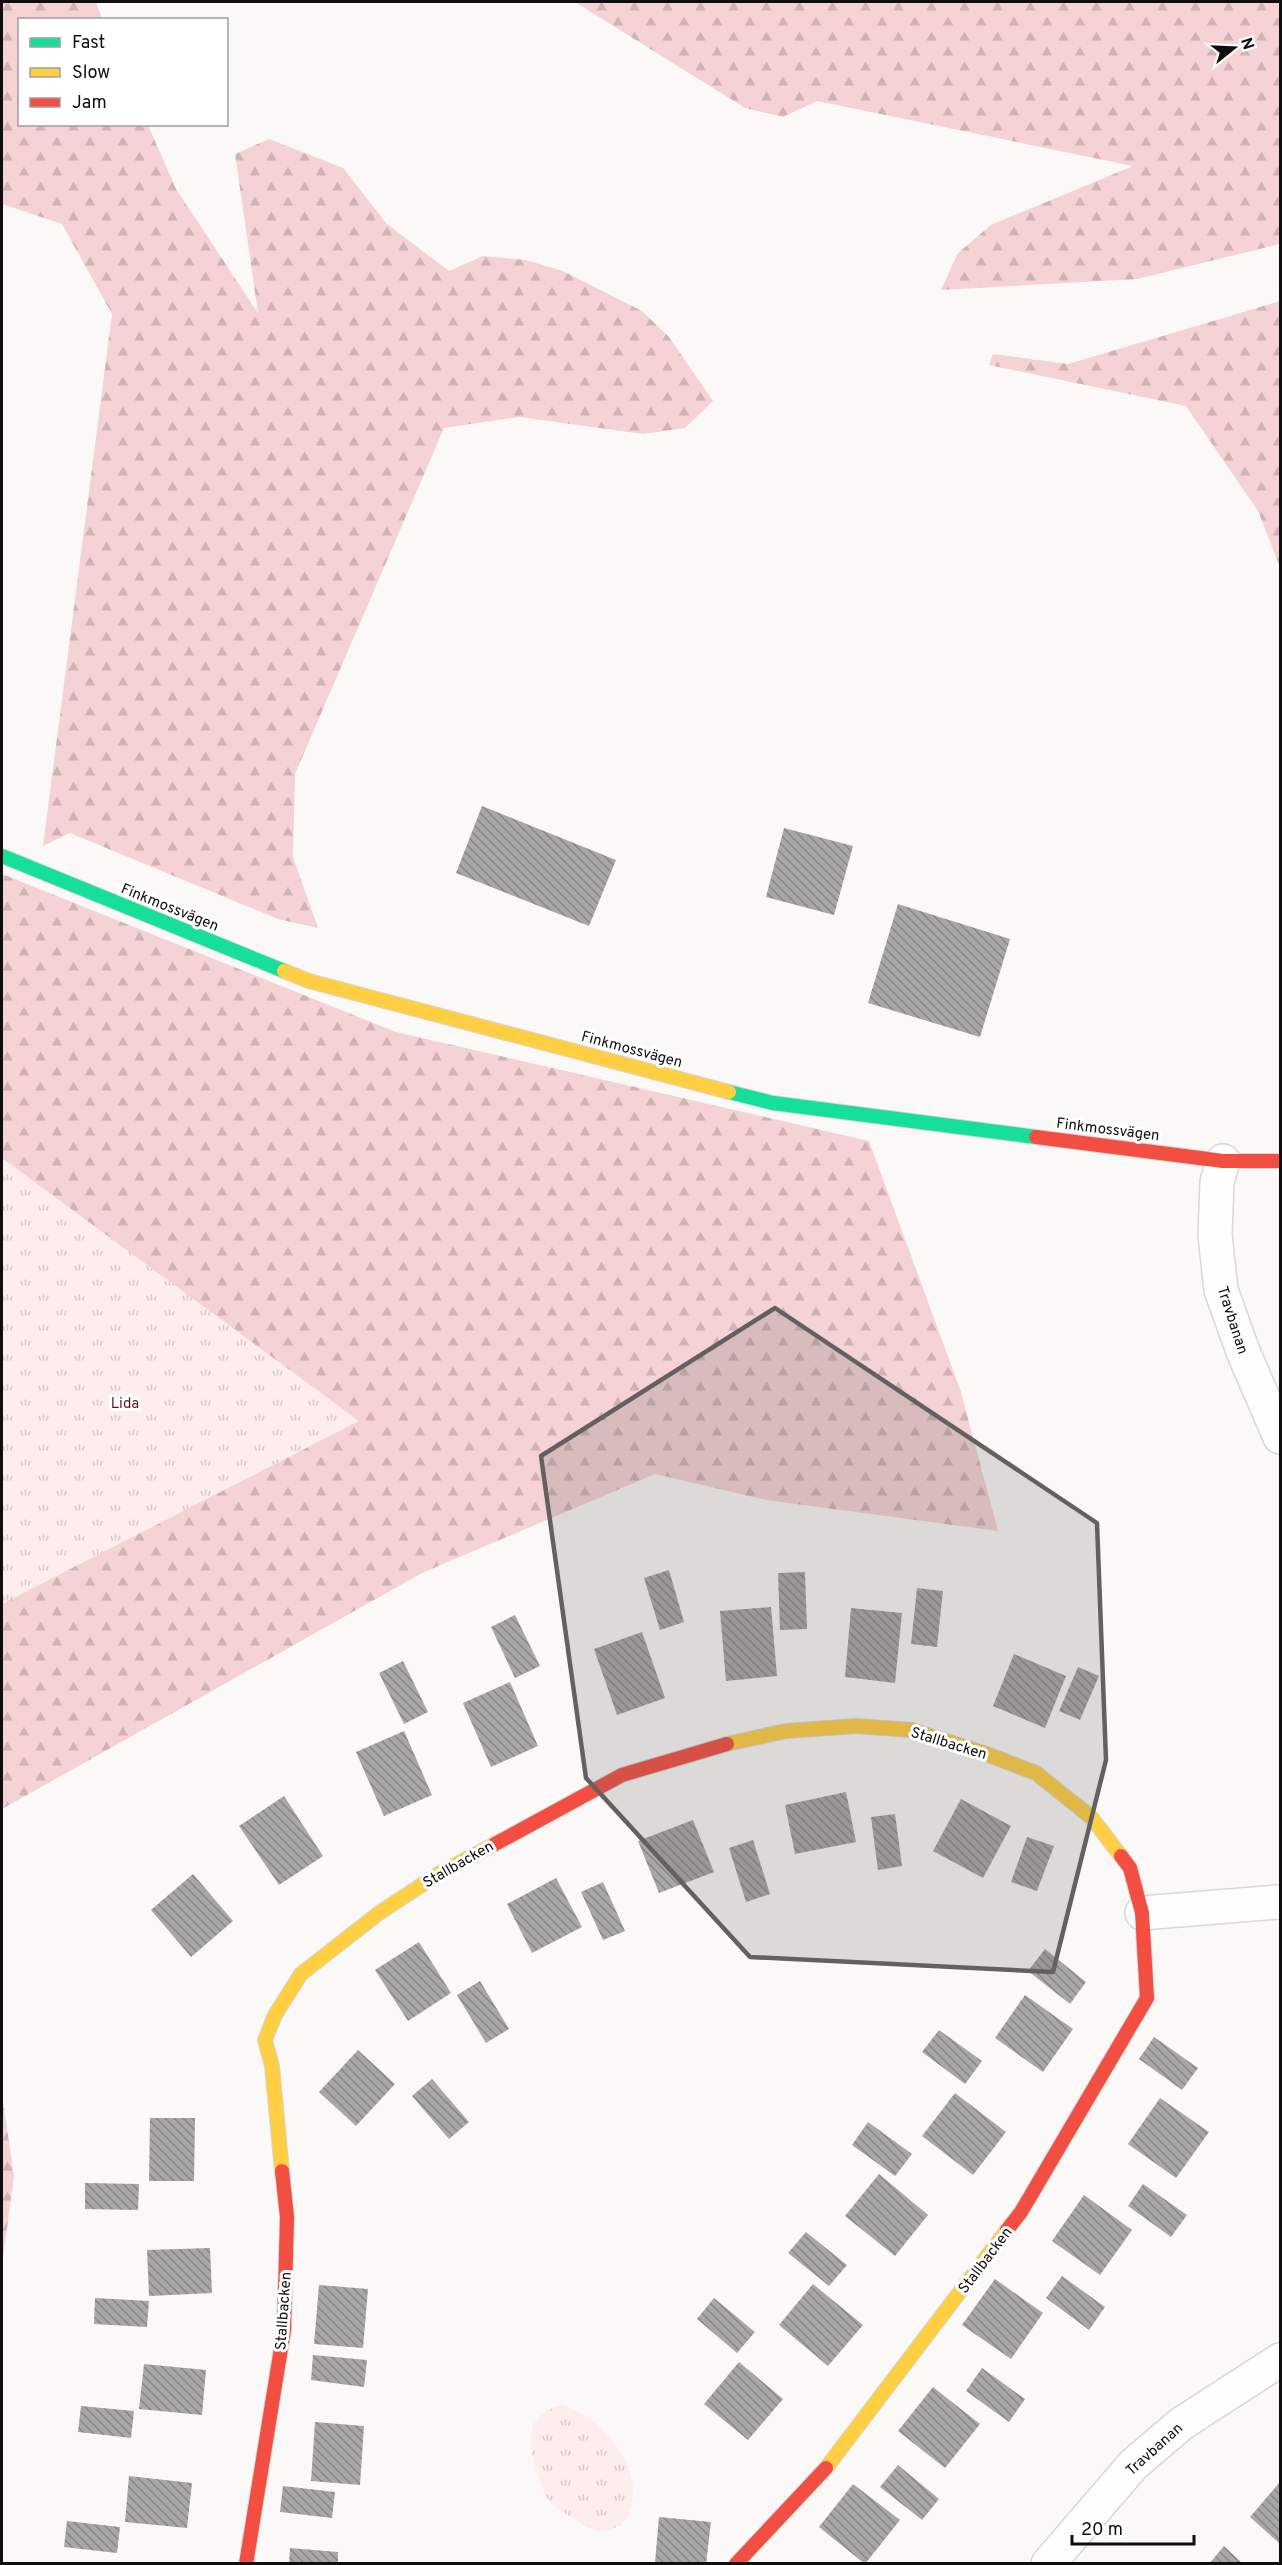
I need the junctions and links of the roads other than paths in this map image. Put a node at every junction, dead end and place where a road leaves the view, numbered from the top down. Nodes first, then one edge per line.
1 (2, 856) edge
2 (1223, 1161) junction
3 (1281, 1161) edge
4 (1281, 1437) edge
5 (1280, 1904) edge
6 (1142, 1913) junction
7 (1279, 2358) edge
8 (246, 2564) edge
9 (736, 2564) edge
10 (1048, 2564) edge

1 - 2 street, Finkmossvägen
2 - 3 street, Finkmossvägen
2 - 4 street, Travbanan
5 - 6 street
6 - 8 street, Stallbacken
6 - 9 street, Stallbacken
7 - 10 street, Travbanan

